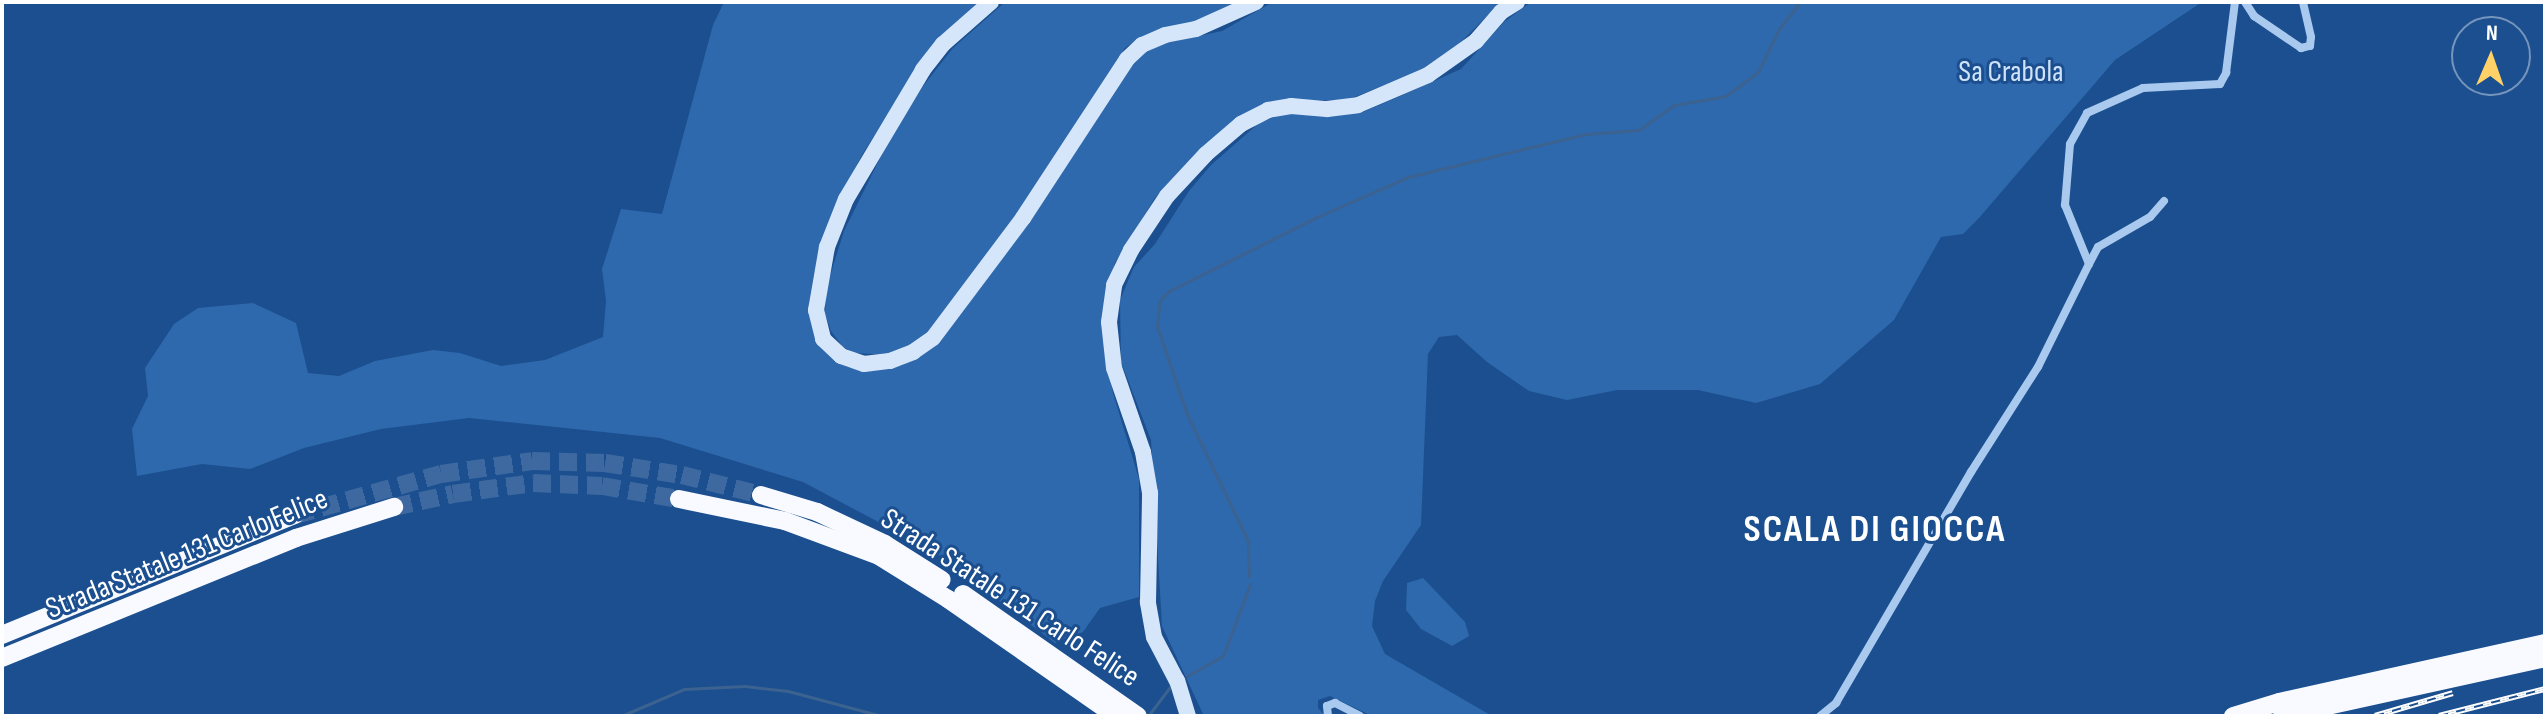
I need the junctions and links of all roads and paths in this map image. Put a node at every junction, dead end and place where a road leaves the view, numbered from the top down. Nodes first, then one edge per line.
1 (991, 2) edge
2 (1256, 2) edge
3 (1517, 2) edge
4 (2235, 2) edge
5 (2245, 2) edge
6 (2303, 2) edge
7 (2164, 201) dead end
8 (2089, 264) junction
9 (761, 495) tunnel mouth
10 (679, 499) tunnel mouth
11 (394, 507) tunnel mouth
12 (295, 515) tunnel mouth
13 (2, 635) edge
14 (2545, 643) edge
15 (1041, 654) junction
16 (2, 658) edge
17 (2545, 658) edge
18 (1116, 716) edge
19 (1138, 716) edge
20 (1188, 716) edge
21 (1328, 716) edge
22 (1360, 716) edge
23 (1820, 716) edge
24 (2233, 716) edge
25 (2282, 716) edge

1 - 2 main road
3 - 20 main road
4 - 8 street
5 - 6 street
7 - 8 street
8 - 23 street
9 - 15 highway, Strada Statale 131 Carlo Felice
10 - 15 highway, Strada Statale 131 Carlo Felice
11 - 16 highway, Strada Statale 131 Carlo Felice
12 - 13 highway, Strada Statale 131 Carlo Felice
14 - 24 highway
15 - 18 highway, Strada Statale 131 Carlo Felice
15 - 19 highway, Strada Statale 131 Carlo Felice
17 - 25 highway
21 - 22 street

